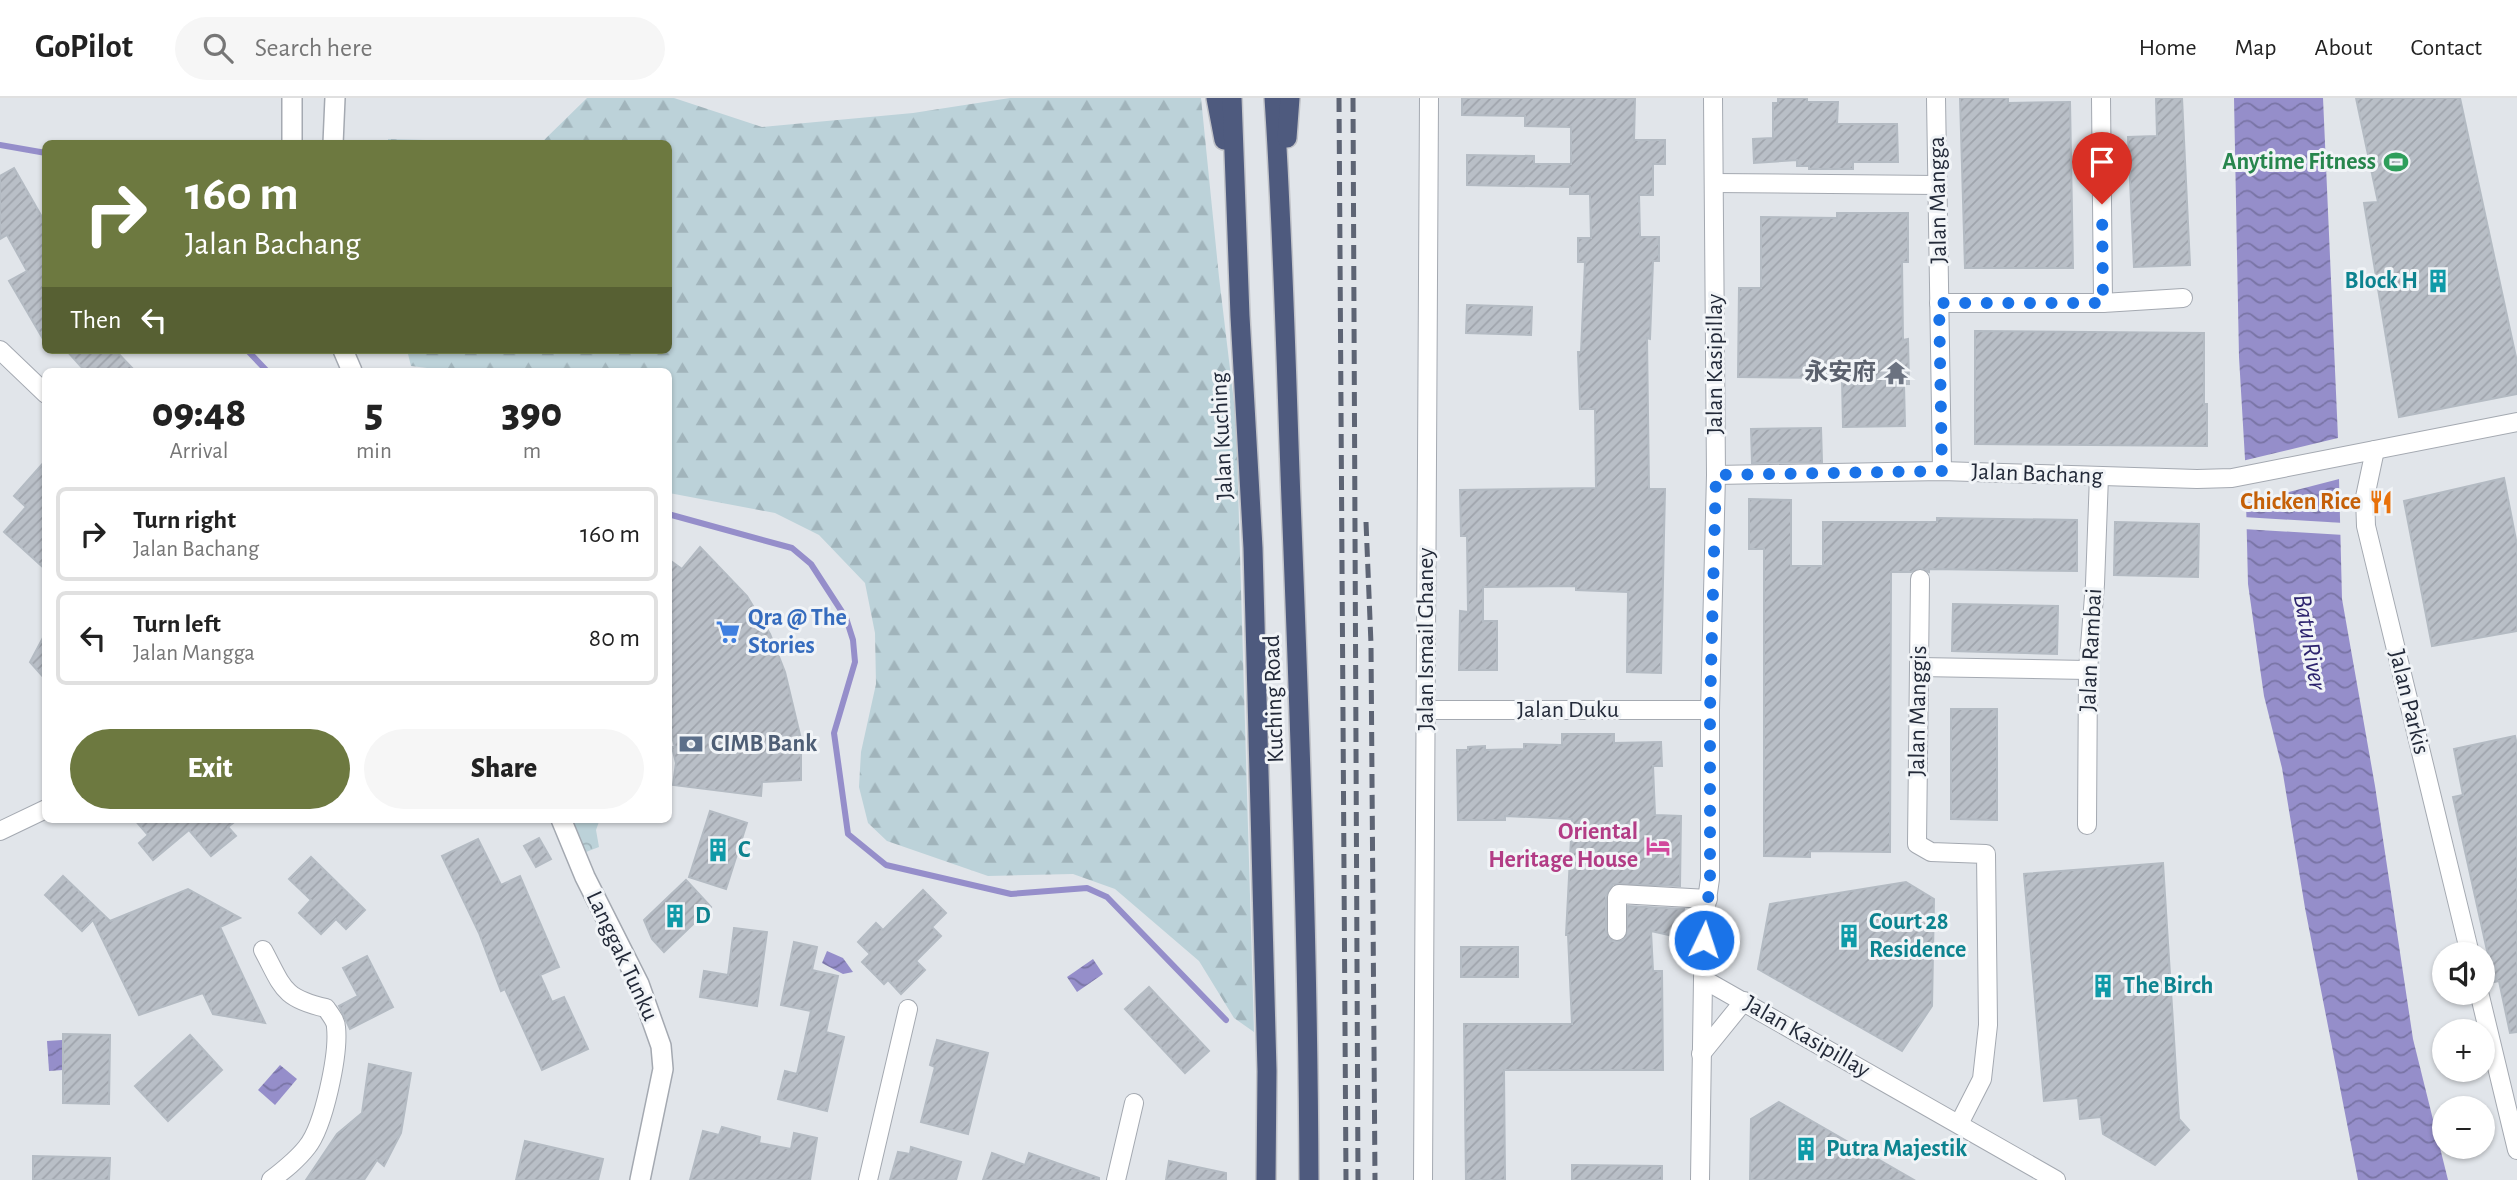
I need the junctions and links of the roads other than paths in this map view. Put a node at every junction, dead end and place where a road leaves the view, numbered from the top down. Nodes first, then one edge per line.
1 (292, 98) edge
2 (335, 98) edge
3 (1216, 98) edge
4 (1232, 98) edge
5 (1274, 98) edge
6 (1290, 98) edge
7 (1429, 98) edge
8 (1713, 98) edge
9 (1936, 98) edge
10 (2101, 98) edge
11 (292, 140) edge
12 (334, 140) edge
13 (1714, 183) junction
14 (1937, 185) junction
15 (1236, 206) junction
16 (1282, 216) junction
17 (2183, 298) dead end
18 (1939, 303) junction
19 (2103, 303) junction
20 (0, 350) edge
21 (42, 390) edge
22 (2517, 422) edge
23 (2375, 450) junction
24 (1942, 471) junction
25 (1716, 475) junction
26 (2099, 476) junction
27 (1920, 579) dead end
28 (1919, 667) junction
29 (2088, 670) junction
30 (1425, 709) junction
31 (1710, 710) junction
32 (42, 811) edge
33 (563, 823) edge
34 (2087, 825) dead end
35 (0, 831) edge
36 (1708, 899) junction
37 (1617, 931) dead end
38 (2467, 942) edge
39 (263, 950) dead end
40 (1703, 979) junction
41 (1744, 1001) junction
42 (2482, 1005) edge
43 (908, 1009) dead end
44 (1700, 1054) junction
45 (1134, 1103) dead end
46 (1959, 1124) junction
47 (2517, 1150) edge
48 (271, 1180) edge
49 (640, 1180) edge
50 (868, 1180) edge
51 (1116, 1180) edge
52 (1266, 1180) edge
53 (1309, 1180) edge
54 (1423, 1180) edge
55 (1699, 1180) edge
56 (2056, 1180) edge

1 - 11 street
2 - 12 street
3 - 15 highway
4 - 15 highway, Jalan Kuching
5 - 16 highway
6 - 16 highway
7 - 30 street, Jalan Ismail Ghaney
8 - 13 street, Jalan Kasipillay
9 - 14 street, Jalan Mangga
10 - 19 street
13 - 14 street
13 - 25 street, Jalan Kasipillay
14 - 18 street, Jalan Mangga
15 - 52 highway, Jalan Kuching
16 - 53 highway, Kuching Road
17 - 19 street
18 - 19 street
18 - 24 street, Jalan Mangga
20 - 21 street
22 - 23 street, Jalan Bachang
23 - 26 street, Jalan Bachang
23 - 38 street, Jalan Parkis
24 - 25 street, Jalan Bachang
24 - 26 street, Jalan Bachang
25 - 31 street, Jalan Kasipillay
26 - 29 street, Jalan Rambai
27 - 28 street, Jalan Manggis
28 - 29 street
28 - 46 street, Jalan Manggis
29 - 34 street, Jalan Rambai
30 - 31 street, Jalan Duku
30 - 54 street, Jalan Ismail Ghaney
31 - 36 street, Jalan Kasipillay
32 - 35 street
33 - 49 street, Langgak Tunku
36 - 37 street
36 - 40 street, Jalan Kasipillay
39 - 48 street
40 - 41 street, Jalan Kasipillay
40 - 44 street
41 - 44 street
41 - 46 street, Jalan Kasipillay
42 - 47 street
43 - 50 street
44 - 55 street
45 - 51 street
46 - 56 street, Jalan Kasipillay

